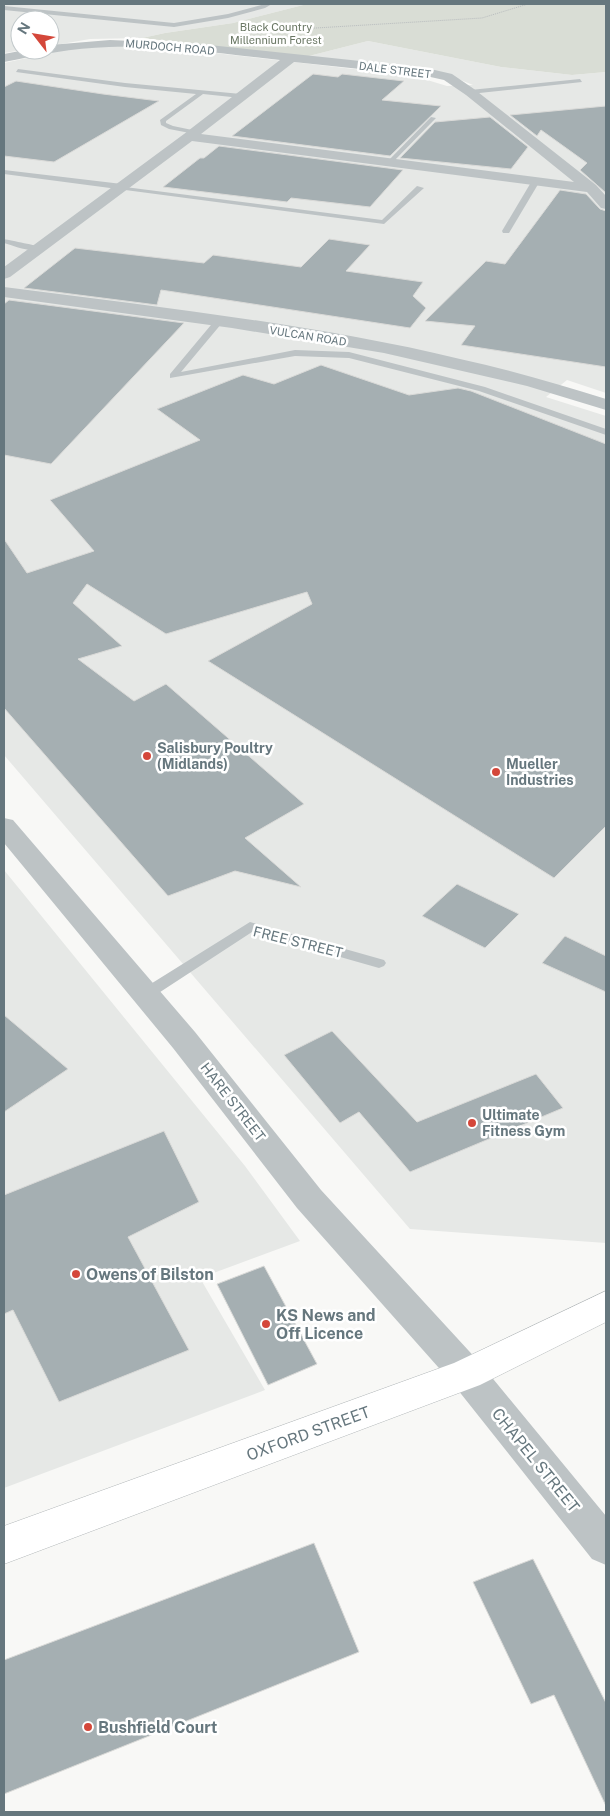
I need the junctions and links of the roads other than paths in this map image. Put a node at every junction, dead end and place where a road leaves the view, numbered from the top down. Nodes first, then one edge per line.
1 (269, 4) edge
2 (4, 8) edge
3 (60, 48) edge
4 (291, 58) junction
5 (18, 71) dead end
6 (580, 80) dead end
7 (202, 92) junction
8 (470, 92) junction
9 (241, 96) junction
10 (433, 118) dead end
11 (192, 134) junction
12 (390, 162) junction
13 (4, 172) edge
14 (536, 181) junction
15 (121, 187) junction
16 (420, 188) dead end
17 (591, 188) junction
18 (606, 205) edge
19 (506, 231) dead end
20 (4, 241) edge
21 (38, 248) junction
22 (4, 274) edge
23 (4, 292) edge
24 (219, 321) junction
25 (606, 387) edge
26 (588, 399) junction
27 (606, 405) edge
28 (606, 432) edge
29 (4, 826) edge
30 (379, 963) dead end
31 (146, 994) junction
32 (606, 1306) edge
33 (467, 1374) junction
34 (4, 1545) edge
35 (606, 1546) edge

1 - 2 lane
3 - 4 street, MURDOCH ROAD
4 - 8 street, DALE STREET
4 - 9 street
5 - 7 lane
6 - 8 lane
7 - 9 lane
7 - 11 lane
8 - 17 street, DALE STREET
9 - 11 street
10 - 12 lane
11 - 12 street
11 - 15 street
12 - 14 street
13 - 15 lane
14 - 17 street
14 - 19 lane
15 - 16 lane
15 - 21 street
17 - 18 street, DALE STREET
20 - 21 lane
21 - 22 street
23 - 24 street, VULCAN ROAD
24 - 26 street, VULCAN ROAD
24 - 28 lane
25 - 26 street
26 - 27 street, VULCAN ROAD
29 - 31 street, HARE STREET
30 - 31 lane, FREE STREET
31 - 33 street, HARE STREET
32 - 33 highway, OXFORD STREET
33 - 34 highway, OXFORD STREET
33 - 35 street, CHAPEL STREET

